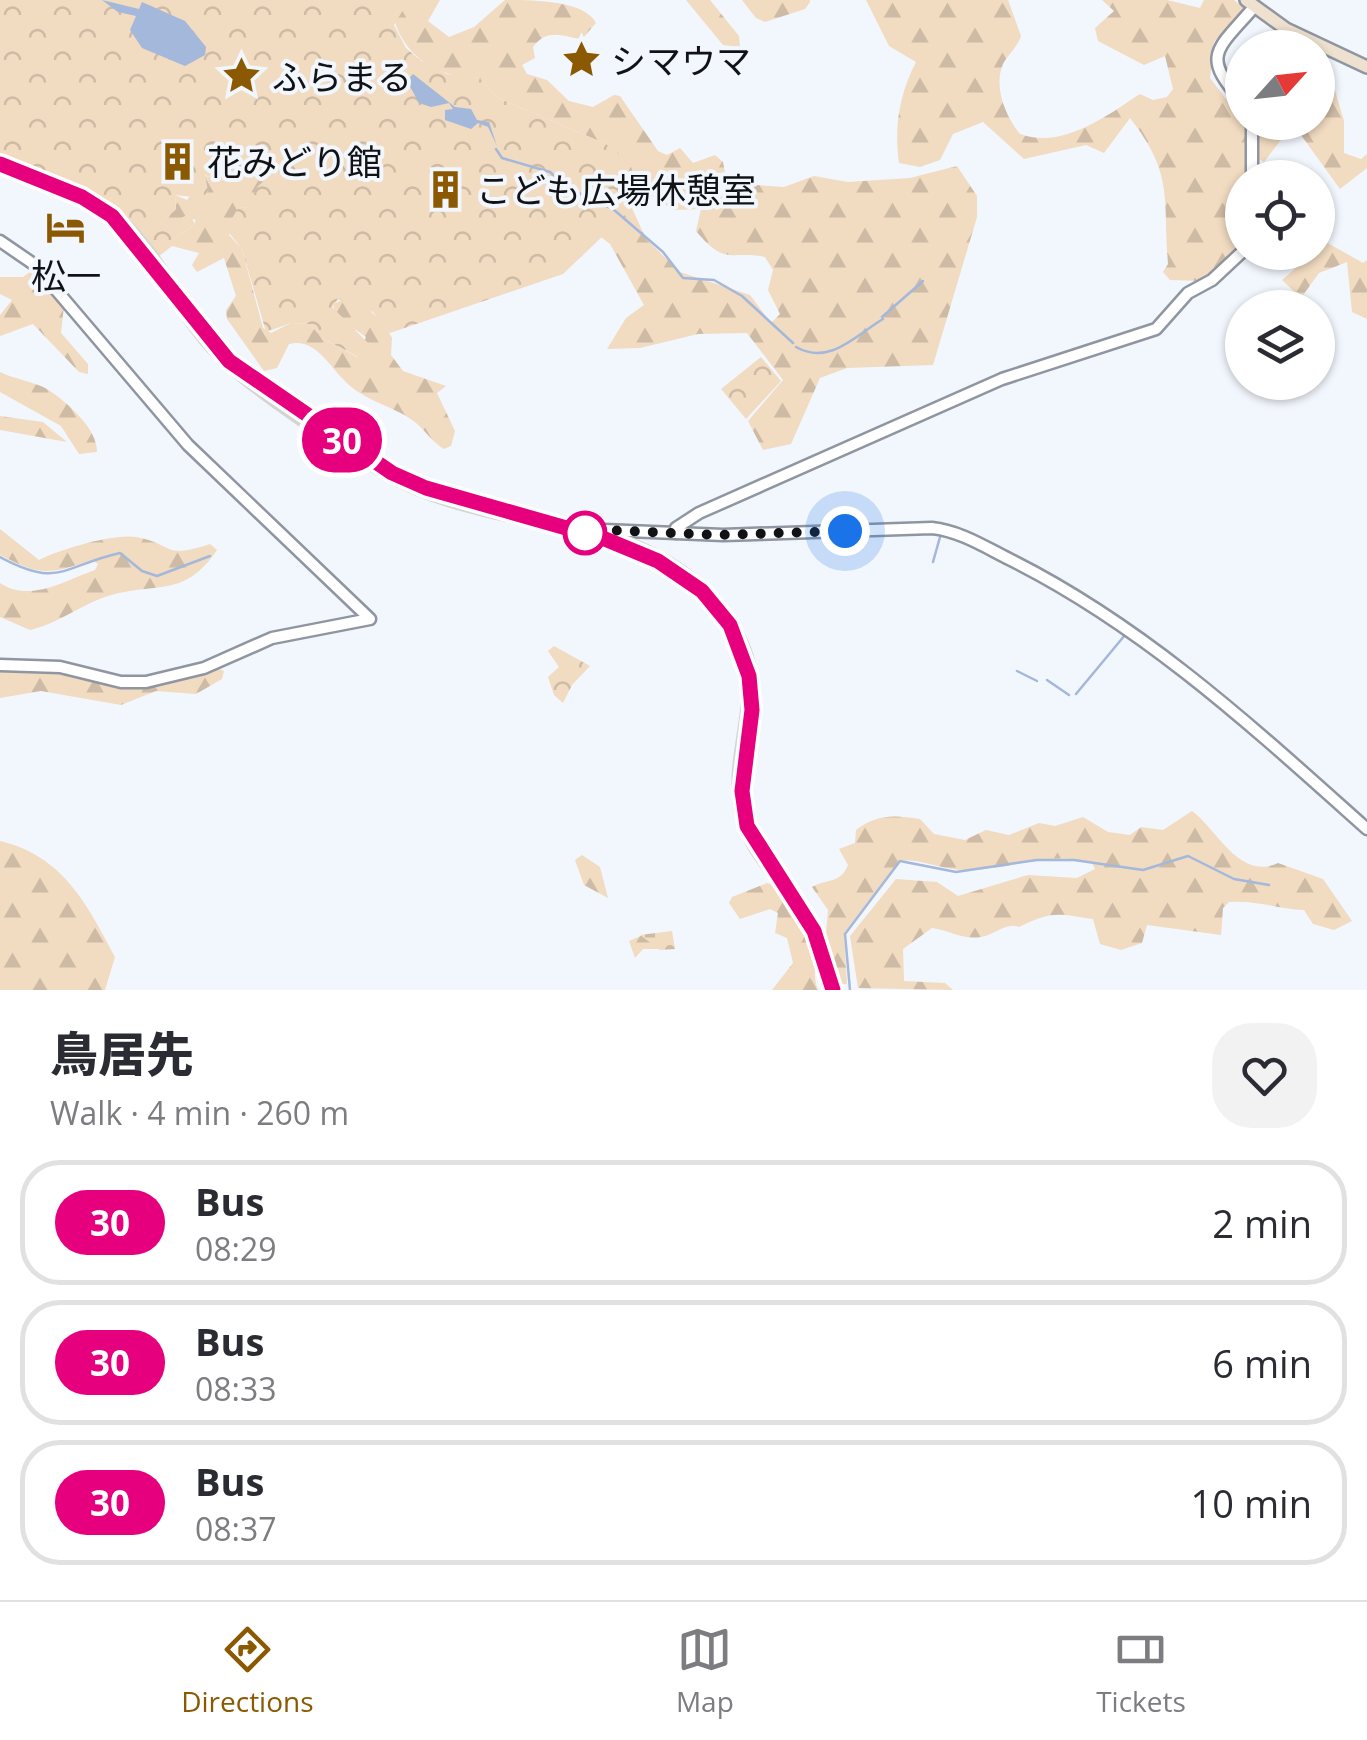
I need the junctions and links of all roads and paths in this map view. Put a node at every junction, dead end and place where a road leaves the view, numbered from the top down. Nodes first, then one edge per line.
1 (1250, 4) edge
2 (1232, 30) edge
3 (1225, 40) edge
4 (1367, 67) edge
5 (1225, 83) edge
6 (0, 164) edge
7 (0, 241) edge
8 (1225, 268) edge
9 (676, 533) junction
10 (599, 537) junction
11 (0, 666) edge
12 (1367, 828) edge
13 (833, 990) edge

1 - 2 street
1 - 4 main road
3 - 5 street
6 - 10 main road
7 - 11 street
8 - 9 street
9 - 10 street
9 - 12 street
10 - 13 main road

